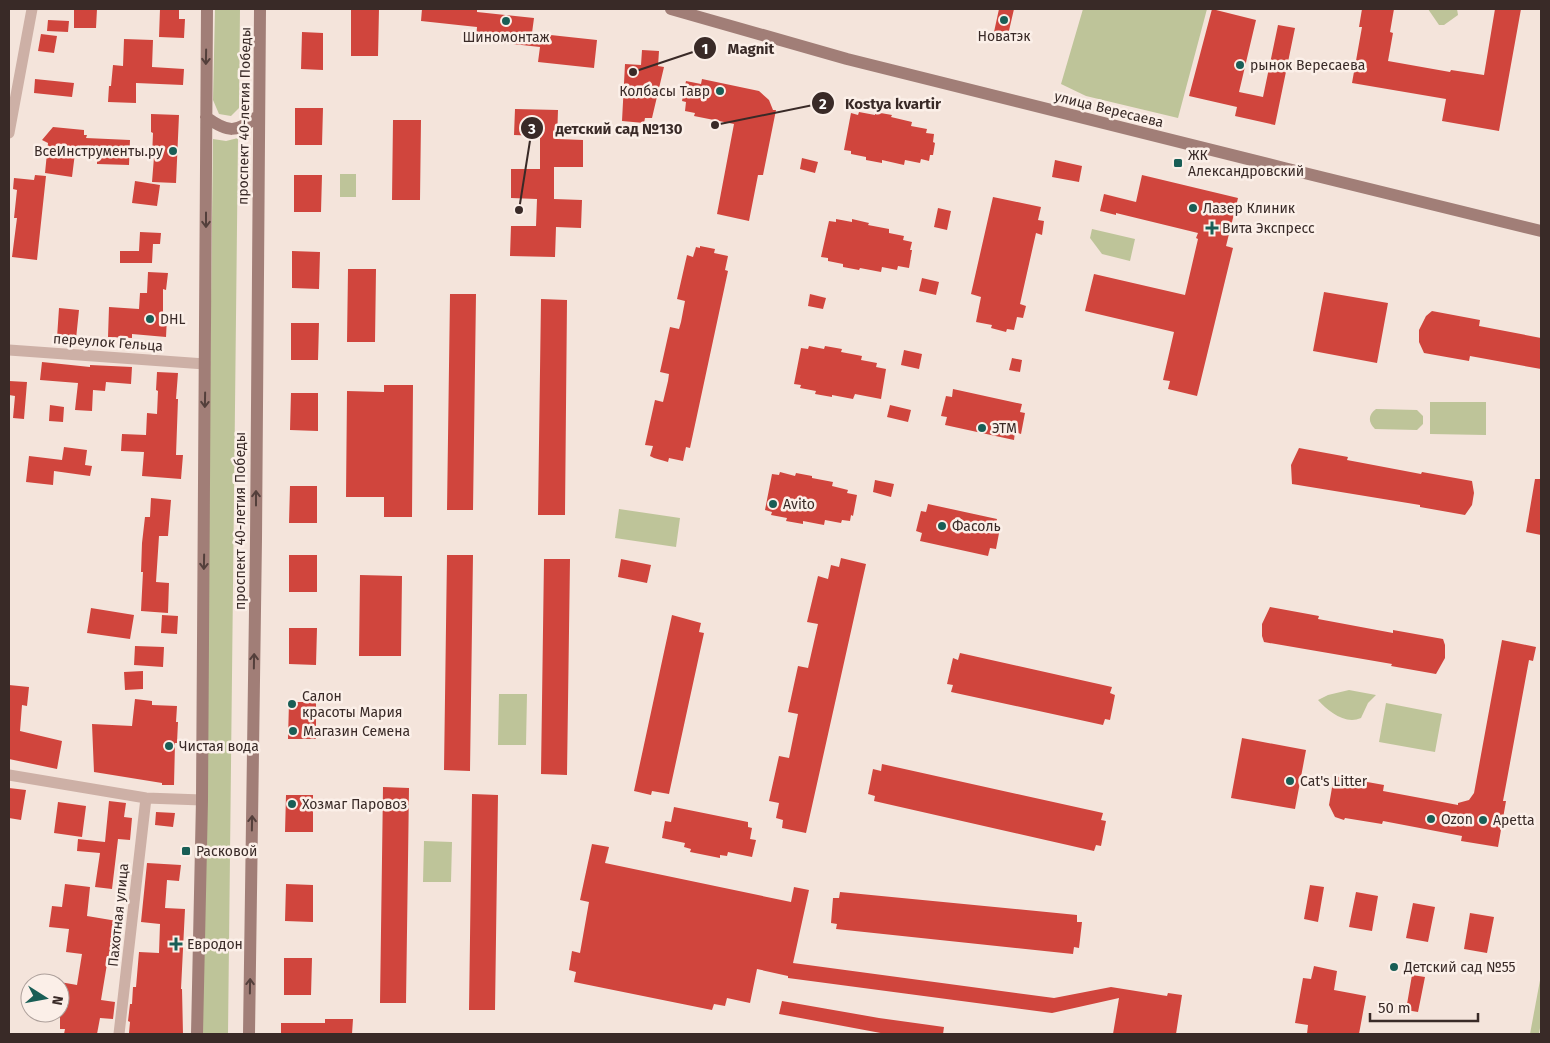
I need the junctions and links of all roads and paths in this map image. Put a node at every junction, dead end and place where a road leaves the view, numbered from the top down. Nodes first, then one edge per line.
1 (32, 9) edge
2 (207, 9) edge
3 (260, 9) edge
4 (671, 9) edge
5 (258, 116) junction
6 (206, 117) junction
7 (9, 133) edge
8 (1541, 231) edge
9 (9, 350) edge
10 (206, 364) junction
11 (9, 775) edge
12 (146, 798) junction
13 (202, 800) junction
14 (120, 1034) edge
15 (197, 1034) edge
16 (249, 1034) edge

1 - 7 street
2 -> 6 main road
3 - 5 main road, проспект 40-летия Победы
4 - 8 main road, улица Вересаева
5 - 6 main road
16 -> 5 main road, проспект 40-летия Победы
6 -> 10 main road
9 - 10 street, переулок Гельца
10 -> 13 main road
11 - 12 street
12 - 13 street
12 - 14 street, Пахотная улица
13 - 15 main road

